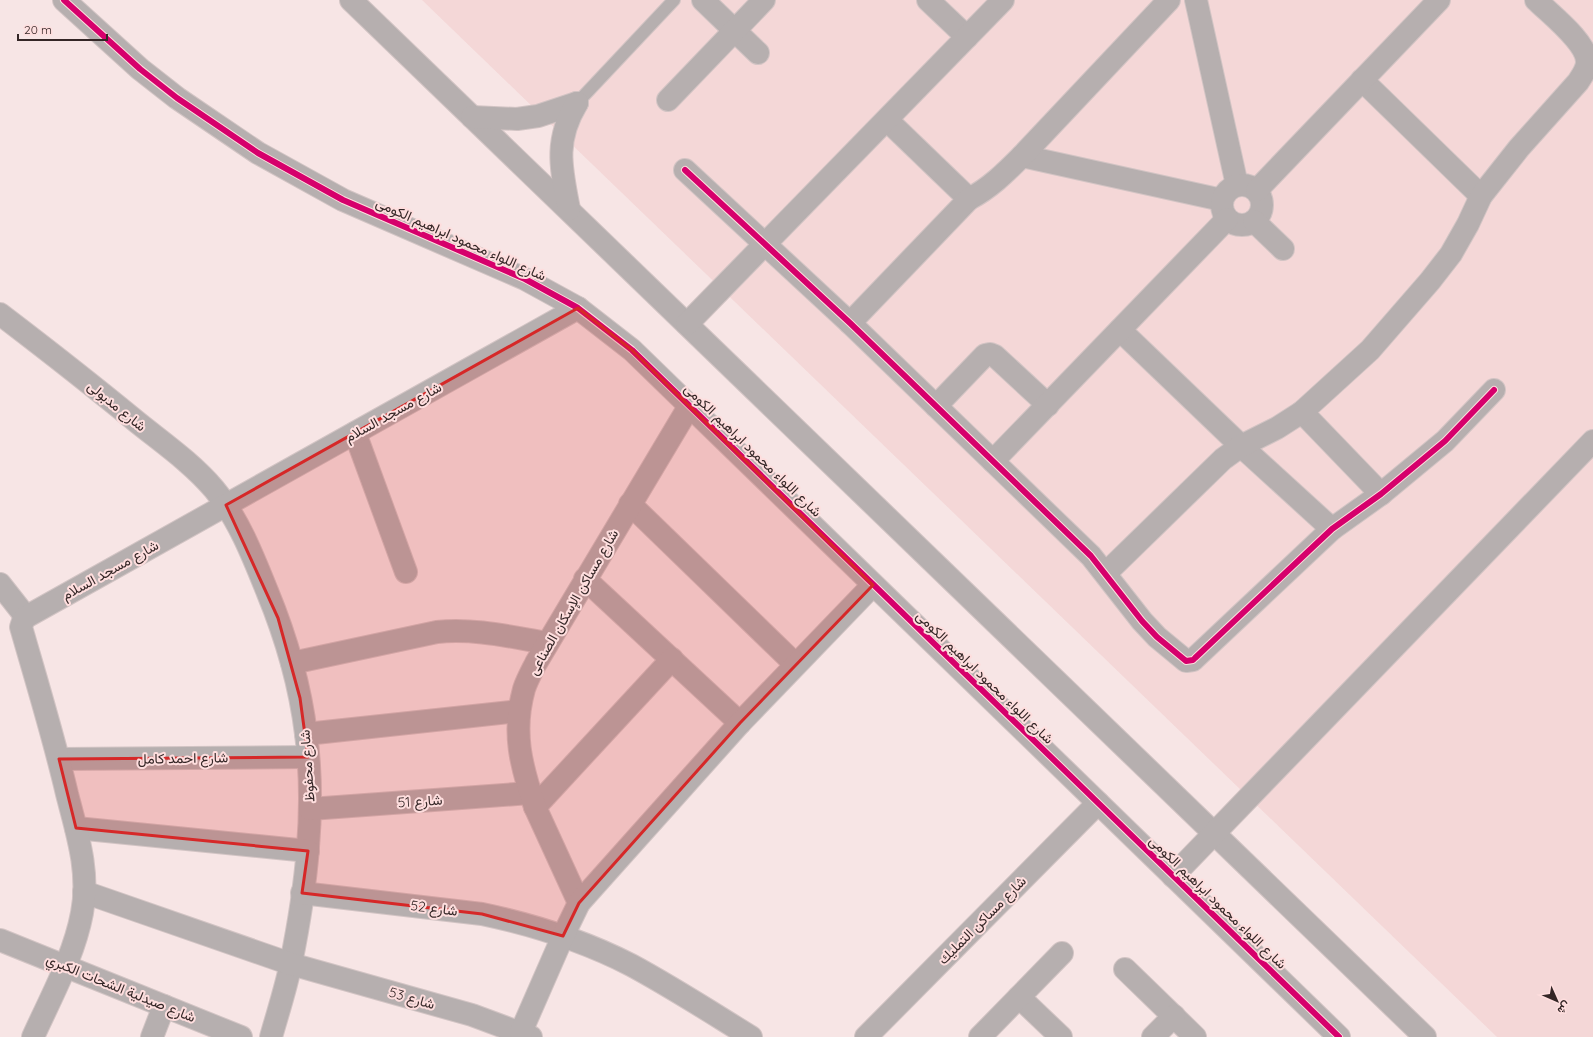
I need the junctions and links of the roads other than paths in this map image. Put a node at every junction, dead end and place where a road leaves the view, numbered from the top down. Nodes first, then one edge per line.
1 (64, 0) edge
2 (351, 0) edge
3 (674, 0) edge
4 (703, 0) edge
5 (764, 0) edge
6 (928, 0) edge
7 (1003, 0) edge
8 (1169, 0) edge
9 (1196, 0) edge
10 (1536, 0) edge
11 (1432, 2) edge
12 (735, 30) junction
13 (967, 37) junction
14 (758, 53) dead end
15 (1362, 80) junction
16 (668, 100) dead end
17 (577, 103) junction
18 (472, 117) junction
19 (886, 120) junction
20 (1022, 156) junction
21 (685, 170) dead end
22 (1481, 196) junction
23 (969, 199) junction
24 (1236, 199) junction
25 (569, 210) junction
26 (1254, 221) junction
27 (765, 244) junction
28 (1283, 249) dead end
29 (578, 308) junction
30 (0, 314) edge
31 (850, 323) junction
32 (688, 324) junction
33 (1120, 330) junction
34 (1494, 390) dead end
35 (690, 405) junction
36 (936, 406) junction
37 (1048, 406) junction
38 (1302, 412) junction
39 (354, 433) junction
40 (1593, 440) edge
41 (1241, 446) junction
42 (993, 461) junction
43 (1381, 494) junction
44 (630, 504) junction
45 (226, 505) junction
46 (1332, 529) junction
47 (406, 572) dead end
48 (1106, 573) junction
49 (585, 579) junction
50 (0, 584) edge
51 (873, 584) junction
52 (26, 617) junction
53 (547, 643) junction
54 (672, 659) junction
55 (292, 663) junction
56 (795, 664) junction
57 (519, 711) junction
58 (740, 723) junction
59 (306, 734) junction
60 (308, 757) junction
61 (59, 759) junction
62 (532, 800) junction
63 (1098, 803) junction
64 (310, 808) junction
65 (76, 828) junction
66 (1214, 833) junction
67 (308, 851) junction
68 (1173, 876) junction
69 (84, 892) junction
70 (302, 893) junction
71 (579, 903) junction
72 (563, 936) junction
73 (0, 940) edge
74 (1062, 953) dead end
75 (291, 964) junction
76 (65, 966) junction
77 (1125, 968) dead end
78 (1019, 997) junction
79 (164, 1006) junction
80 (1174, 1016) junction
81 (1329, 1034) edge
82 (526, 1035) edge
83 (33, 1037) edge
84 (152, 1037) edge
85 (241, 1037) edge
86 (272, 1037) edge
87 (751, 1037) edge
88 (866, 1037) edge
89 (980, 1037) edge
90 (1061, 1037) edge
91 (1153, 1037) edge
92 (1195, 1037) edge
93 (1425, 1037) edge

1 - 29 street, شارع اللواء محمود ابراهيم الكومى
2 - 18 street
3 - 17 lane
4 - 12 street
5 - 12 street
6 - 13 street
7 - 13 street
8 - 20 street
9 - 24 street
10 - 22 street
11 - 15 street
12 - 14 street
12 - 16 street
13 - 19 street
15 - 22 street
15 - 24 street
17 - 18 street
17 - 25 street
18 - 25 street
19 - 23 street
19 - 27 street
20 - 23 street
20 - 24 street
21 - 27 street
22 - 38 street
23 - 31 street
24 - 26 street
24 - 26 street
24 - 33 street
25 - 32 street
26 - 28 street
27 - 31 street
27 - 32 street
29 - 35 street, شارع اللواء محمود ابراهيم الكومى
29 - 39 street, شارع مسجد السلام
30 - 45 street, شارع مدبولى
31 - 36 street
32 - 66 street
33 - 37 street
33 - 41 street
34 - 43 street
35 - 44 street, شارع مساكن الإسكان الصناعى
35 - 51 street, شارع اللواء محمود ابراهيم الكومى
36 - 37 street
36 - 42 street
37 - 42 street
38 - 41 street
38 - 43 street
39 - 45 street, شارع مسجد السلام
39 - 47 street
40 - 66 street
41 - 46 street
41 - 48 street
42 - 48 street
43 - 46 street
44 - 49 street, شارع مساكن الإسكان الصناعى
44 - 56 street
45 - 52 street, شارع مسجد السلام
45 - 55 street, شارع محفوظ
46 - 48 street
49 - 53 street, شارع مساكن الإسكان الصناعى
49 - 54 street
50 - 52 street
51 - 56 street
51 - 63 street, شارع اللواء محمود ابراهيم الكومى
52 - 61 street
53 - 55 street
53 - 57 street, شارع مساكن الإسكان الصناعى
54 - 58 street
54 - 62 street
55 - 59 street, شارع محفوظ
56 - 58 street
57 - 59 street
57 - 62 street, شارع مساكن الإسكان الصناعى
58 - 71 street
59 - 60 street, شارع محفوظ
60 - 61 street, شارع احمد كامل
60 - 64 street, شارع محفوظ
61 - 65 street
62 - 64 street, شارع 51
62 - 71 street, شارع مساكن الإسكان الصناعى
63 - 68 street, شارع اللواء محمود ابراهيم الكومى
63 - 88 street, شارع مساكن التمليك
64 - 67 street, شارع محفوظ
65 - 67 street
65 - 69 street
66 - 68 street
66 - 93 street
67 - 70 street, شارع محفوظ
68 - 81 street, شارع اللواء محمود ابراهيم الكومى
69 - 75 street, شارع 53
69 - 76 street
70 - 72 street, شارع 52
70 - 75 street, شارع محفوظ
71 - 72 street
72 - 82 street
72 - 87 street, شارع 52
73 - 76 street, شارع صيدلية الشحات الكبري
74 - 78 street
75 - 82 street, شارع 53
75 - 86 street, شارع محفوظ
76 - 79 street, شارع صيدلية الشحات الكبري
76 - 83 street
77 - 80 street
78 - 89 street
78 - 90 street
79 - 84 street
79 - 85 street, شارع صيدلية الشحات الكبري
80 - 91 street
80 - 92 street

